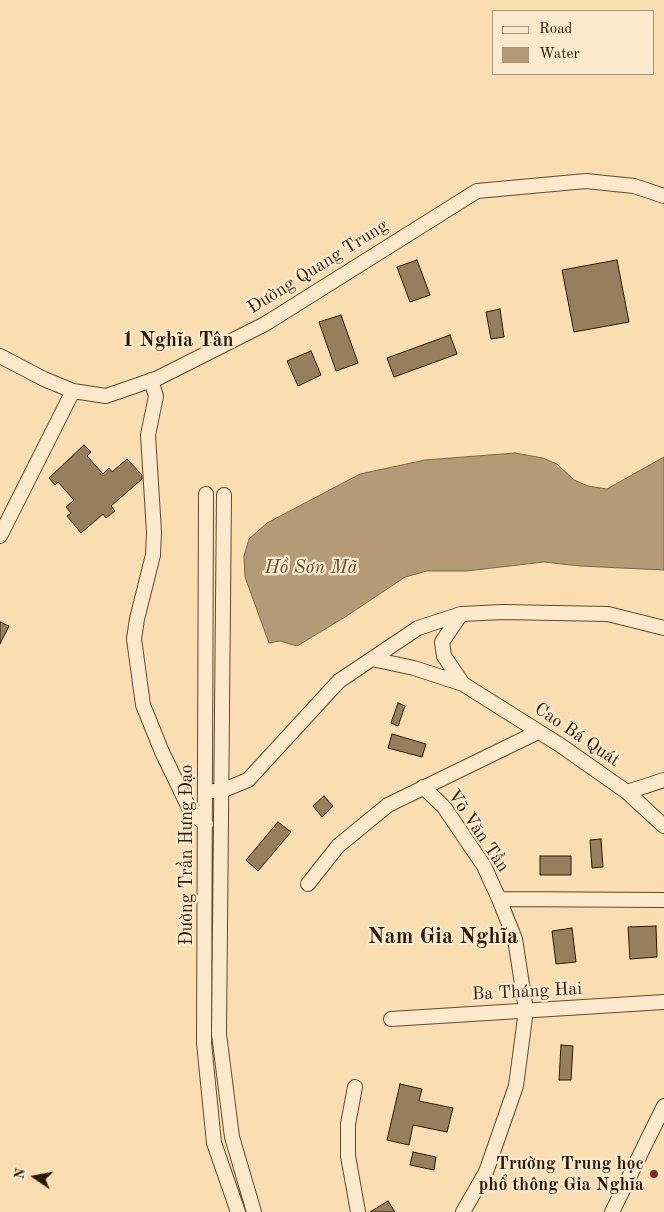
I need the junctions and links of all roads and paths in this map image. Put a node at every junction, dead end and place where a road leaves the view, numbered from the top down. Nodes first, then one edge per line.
1 (663, 193) edge
2 (0, 356) edge
3 (151, 380) junction
4 (73, 391) junction
5 (206, 494) dead end
6 (224, 495) dead end
7 (0, 536) edge
8 (206, 608) junction
9 (223, 608) junction
10 (461, 614) junction
11 (664, 628) edge
12 (372, 659) junction
13 (463, 684) junction
14 (538, 732) junction
15 (664, 780) edge
16 (423, 787) junction
17 (206, 791) junction
18 (221, 791) junction
19 (627, 792) junction
20 (206, 824) junction
21 (664, 826) edge
22 (308, 884) dead end
23 (500, 899) junction
24 (664, 900) edge
25 (664, 1002) edge
26 (526, 1010) junction
27 (391, 1019) dead end
28 (355, 1087) dead end
29 (664, 1106) edge
30 (249, 1194) junction
31 (236, 1206) edge
32 (254, 1212) edge
33 (358, 1212) edge
34 (463, 1212) edge
35 (612, 1212) edge

1 - 3 street, Đường Quang Trung
2 - 4 street, Đường Quang Trung
3 - 4 street, Đường Quang Trung
3 - 20 street
4 - 7 street
5 - 8 street, Đường Trần Hưng Đạo
6 - 9 street, Đường Trần Hưng Đạo
8 - 9 street
8 - 17 street, Đường Trần Hưng Đạo
9 - 18 street, Đường Trần Hưng Đạo
10 - 11 street
10 - 12 street
10 - 13 street, Cao Bá Quát
12 - 13 street, Cao Bá Quát
12 - 18 street
13 - 14 street, Cao Bá Quát
14 - 16 street
14 - 19 street, Cao Bá Quát
15 - 19 street
16 - 22 street
16 - 23 street, Võ Văn Tần
17 - 18 street
17 - 20 street, Đường Trần Hưng Đạo
18 - 30 street, Đường Trần Hưng Đạo
19 - 21 street, Cao Bá Quát
20 - 31 street, Đường Trần Hưng Đạo
23 - 24 street
23 - 26 street, Võ Văn Tần
25 - 26 street, Ba Tháng Hai
26 - 27 street, Ba Tháng Hai
26 - 34 street, Võ Văn Tần
28 - 33 street
29 - 35 street
30 - 31 street
30 - 32 street, Đường Trần Hưng Đạo

